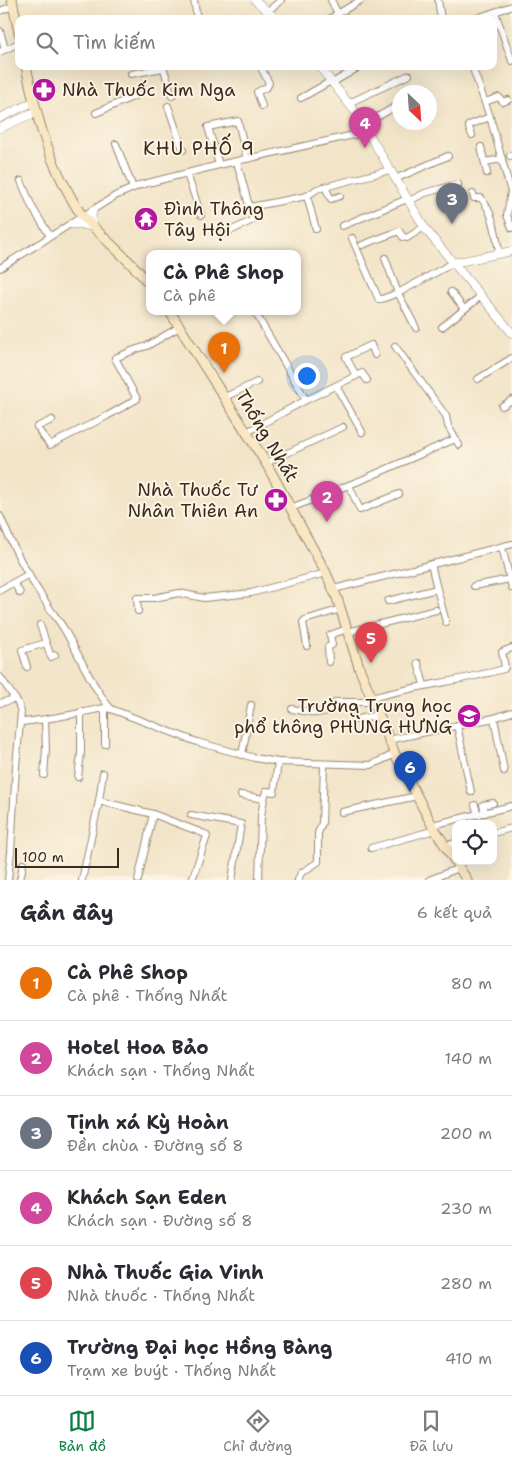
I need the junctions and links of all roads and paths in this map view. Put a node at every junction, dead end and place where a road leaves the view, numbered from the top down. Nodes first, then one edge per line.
1 (194, 0) edge
2 (255, 0) edge
3 (281, 0) edge
4 (331, 0) edge
5 (361, 0) edge
6 (438, 0) edge
7 (12, 3) edge
8 (511, 4) edge
9 (0, 11) edge
10 (268, 11) junction
11 (496, 12) junction
12 (338, 14) joint
13 (196, 15) edge
14 (272, 15) edge
15 (440, 15) edge
16 (487, 15) edge
17 (497, 15) edge
18 (497, 15) edge
19 (15, 16) edge
20 (0, 30) edge
21 (15, 45) edge
22 (3, 50) edge
23 (512, 61) edge
24 (27, 70) edge
25 (150, 70) edge
26 (164, 70) edge
27 (262, 70) edge
28 (322, 70) edge
29 (354, 70) edge
30 (473, 70) edge
31 (132, 74) dead end
32 (409, 75) dead end
33 (332, 82) junction
34 (139, 94) dead end
35 (172, 96) dead end
36 (301, 98) dead end
37 (508, 100) dead end
38 (34, 102) junction
39 (485, 102) junction
40 (348, 103) junction
41 (168, 106) dead end
42 (262, 106) dead end
43 (392, 109) edge
44 (36, 112) junction
45 (96, 113) dead end
46 (490, 117) junction
47 (0, 118) edge
48 (0, 128) edge
49 (365, 128) junction
50 (472, 135) dead end
51 (116, 144) dead end
52 (481, 148) dead end
53 (184, 150) dead end
54 (448, 156) dead end
55 (247, 159) junction
56 (502, 159) junction
57 (237, 162) junction
58 (485, 162) junction
59 (220, 165) junction
60 (390, 170) junction
61 (487, 173) dead end
62 (188, 174) junction
63 (396, 179) junction
64 (20, 181) dead end
65 (458, 184) dead end
66 (325, 187) junction
67 (133, 188) junction
68 (474, 194) dead end
69 (307, 196) junction
70 (340, 196) dead end
71 (408, 200) junction
72 (250, 207) junction
73 (93, 210) junction
74 (201, 215) dead end
75 (83, 217) junction
76 (71, 224) junction
77 (342, 226) dead end
78 (94, 227) junction
79 (424, 227) junction
80 (512, 228) edge
81 (316, 229) dead end
82 (226, 234) dead end
83 (50, 236) junction
84 (352, 238) dead end
85 (362, 245) dead end
86 (512, 251) edge
87 (499, 252) junction
88 (385, 258) dead end
89 (452, 262) junction
90 (0, 268) edge
91 (146, 280) edge
92 (451, 292) dead end
93 (398, 293) junction
94 (481, 296) junction
95 (464, 309) junction
96 (172, 315) edge
97 (257, 315) edge
98 (181, 326) junction
99 (442, 327) dead end
100 (416, 328) dead end
101 (512, 333) edge
102 (395, 346) dead end
103 (376, 355) dead end
104 (512, 358) edge
105 (356, 376) junction
106 (478, 379) dead end
107 (367, 380) dead end
108 (257, 382) dead end
109 (336, 386) junction
110 (225, 397) junction
111 (306, 400) junction
112 (512, 400) edge
113 (502, 406) dead end
114 (52, 420) dead end
115 (343, 427) dead end
116 (247, 432) junction
117 (362, 432) dead end
118 (454, 439) junction
119 (459, 445) dead end
120 (266, 463) junction
121 (349, 485) junction
122 (399, 494) dead end
123 (291, 508) junction
124 (0, 516) edge
125 (512, 544) edge
126 (502, 546) junction
127 (431, 564) junction
128 (326, 573) junction
129 (29, 574) junction
130 (510, 579) junction
131 (14, 583) junction
132 (474, 586) dead end
133 (512, 588) edge
134 (334, 589) junction
135 (437, 589) junction
136 (0, 590) edge
137 (20, 593) dead end
138 (388, 601) dead end
139 (341, 609) junction
140 (436, 610) dead end
141 (138, 611) dead end
142 (446, 622) dead end
143 (40, 625) dead end
144 (348, 631) junction
145 (46, 643) junction
146 (308, 646) dead end
147 (512, 648) edge
148 (55, 655) dead end
149 (329, 662) dead end
150 (418, 663) dead end
151 (27, 667) dead end
152 (0, 677) edge
153 (424, 685) junction
154 (15, 699) junction
155 (372, 700) junction
156 (0, 703) edge
157 (251, 705) dead end
158 (108, 708) junction
159 (292, 709) dead end
160 (81, 712) junction
161 (512, 712) edge
162 (353, 715) dead end
163 (378, 715) junction
164 (494, 718) junction
165 (45, 720) junction
166 (21, 722) junction
167 (457, 725) junction
168 (388, 740) junction
169 (105, 744) dead end
170 (395, 754) junction
171 (242, 755) junction
172 (278, 762) junction
173 (324, 765) junction
174 (504, 771) dead end
175 (104, 773) dead end
176 (44, 775) dead end
177 (78, 777) dead end
178 (471, 792) dead end
179 (241, 795) dead end
180 (416, 796) junction
181 (264, 799) junction
182 (99, 801) junction
183 (493, 802) dead end
184 (476, 805) dead end
185 (512, 806) edge
186 (342, 812) dead end
187 (153, 814) junction
188 (482, 814) junction
189 (192, 815) dead end
190 (434, 828) junction
191 (512, 828) edge
192 (497, 832) edge
193 (452, 843) edge
194 (444, 846) junction
195 (371, 848) dead end
196 (23, 864) dead end
197 (459, 868) junction
198 (8, 879) edge
199 (19, 880) edge
200 (82, 880) edge
201 (138, 880) edge
202 (192, 880) edge
203 (232, 880) edge
204 (259, 880) edge
205 (298, 880) edge
206 (429, 880) edge
207 (467, 880) edge

1 - 13 street
2 - 10 street
3 - 10 street
4 - 12 street
5 - 12 street
6 - 15 street
7 - 9 street
7 - 19 main road
8 - 11 street
10 - 14 street
11 - 16 street
11 - 18 street
17 - 23 street
20 - 22 street
21 - 22 street
24 - 38 main road
25 - 31 street
26 - 35 street
27 - 42 street
28 - 33 street
29 - 33 street
30 - 39 street
32 - 40 street
33 - 36 street
33 - 40 street
34 - 45 street
37 - 39 street
38 - 44 main road
38 - 47 street
39 - 46 street
40 - 49 street
41 - 53 street
43 - 49 street
44 - 48 street
44 - 75 main road
46 - 50 street
46 - 56 street
49 - 55 street
49 - 60 street
51 - 67 street
52 - 58 street
54 - 63 street
55 - 57 street
55 - 59 street
56 - 58 street
56 - 80 street
57 - 59 street
57 - 72 street
58 - 61 street
59 - 62 street
60 - 63 street
60 - 66 street
62 - 67 street
62 - 74 street
63 - 71 street
64 - 83 street
65 - 71 street
66 - 69 street
66 - 70 street
67 - 73 street
68 - 87 street
69 - 72 street
69 - 81 street
71 - 77 street
71 - 79 street
72 - 82 street
73 - 75 street
73 - 78 street
75 - 76 street
75 - 78 main road
76 - 78 street
76 - 83 street
78 - 91 main road
79 - 85 street
79 - 89 street
83 - 90 street
84 - 93 street
86 - 87 street
87 - 89 street
88 - 93 street
89 - 93 street
89 - 94 street
92 - 95 street
93 - 100 street
94 - 95 street
94 - 101 street
95 - 99 street
96 - 98 main road, Thống Nhất
97 - 111 street
98 - 110 main road, Thống Nhất
98 - 114 street
102 - 118 street
103 - 105 street
104 - 106 street
105 - 107 street
105 - 109 street
108 - 110 street
109 - 111 street
109 - 117 street
110 - 116 main road, Thống Nhất
111 - 116 street
112 - 113 street
115 - 120 street
116 - 120 main road, Thống Nhất
118 - 119 street
118 - 121 street
120 - 123 main road, Thống Nhất
121 - 122 street
121 - 123 street
123 - 128 main road, Thống Nhất
124 - 129 street
125 - 126 street
126 - 127 street
126 - 130 street
127 - 134 street
127 - 135 street
128 - 134 main road, Thống Nhất
128 - 141 street
129 - 131 street
129 - 158 street
130 - 132 street
130 - 133 street
131 - 136 street
131 - 137 street
134 - 139 main road, Thống Nhất
135 - 138 street
135 - 142 street
139 - 144 main road, Thống Nhất
139 - 146 street
140 - 144 street
143 - 145 street
144 - 149 street
144 - 155 main road, Thống Nhất
145 - 148 street
145 - 151 street
147 - 153 street
150 - 153 street
152 - 154 street
153 - 155 street
154 - 156 street
154 - 166 street
155 - 159 street
155 - 163 main road, Thống Nhất
157 - 171 street
158 - 160 street
158 - 169 street
158 - 171 street
160 - 165 street
160 - 177 street
161 - 164 street
162 - 163 street
163 - 168 main road, Thống Nhất
164 - 167 street
164 - 174 street
165 - 166 street
165 - 176 street
166 - 198 street
167 - 168 street
167 - 178 street
168 - 170 main road, Thống Nhất
170 - 173 street
170 - 180 main road, Thống Nhất
171 - 172 street
172 - 173 street
172 - 181 street
173 - 205 street
175 - 182 street
179 - 181 street
180 - 186 street
180 - 190 main road, Thống Nhất
181 - 204 street
182 - 187 street
182 - 200 street
183 - 188 street
184 - 188 street
185 - 188 street
187 - 201 street
187 - 202 street
188 - 190 street
189 - 203 street
190 - 194 main road, Thống Nhất
190 - 195 street
191 - 192 street
193 - 194 street
194 - 197 main road, Thống Nhất
196 - 199 street
197 - 206 street
197 - 207 main road, Thống Nhất
198 - 199 street

